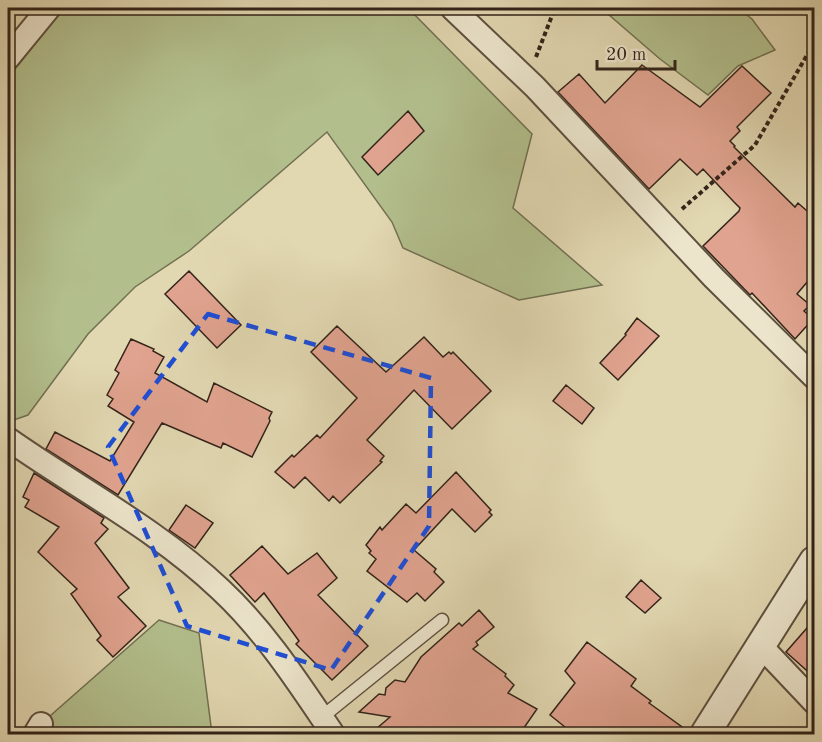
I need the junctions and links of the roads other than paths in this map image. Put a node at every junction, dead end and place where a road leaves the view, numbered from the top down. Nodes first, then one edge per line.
1 (49, 8) edge
2 (452, 8) edge
3 (8, 58) edge
4 (814, 377) edge
5 (8, 439) edge
6 (814, 561) edge
7 (442, 620) dead end
8 (761, 646) junction
9 (814, 702) edge
10 (328, 726) edge
11 (705, 735) edge

1 - 3 street
2 - 4 street
5 - 10 street
6 - 8 street
7 - 10 lane
8 - 9 street
8 - 11 street

